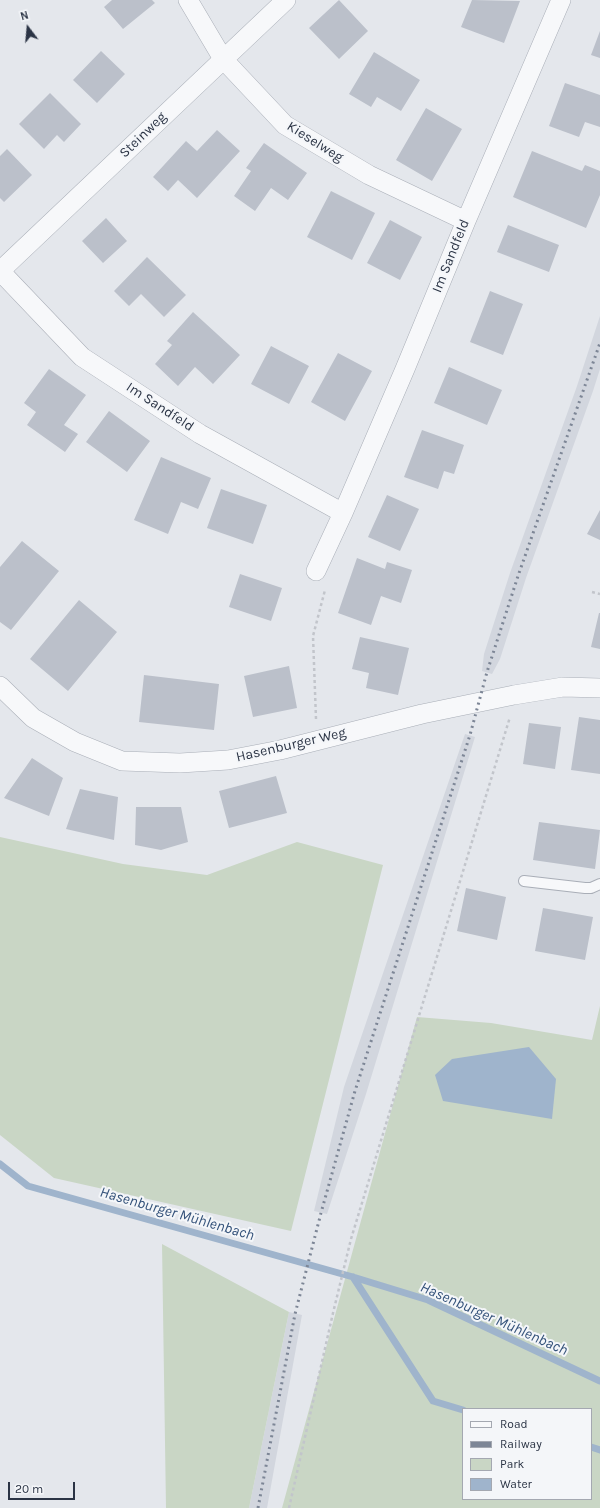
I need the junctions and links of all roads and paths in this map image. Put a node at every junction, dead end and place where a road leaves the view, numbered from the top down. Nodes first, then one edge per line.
1 (188, 0) edge
2 (286, 0) edge
3 (561, 0) edge
4 (223, 59) junction
5 (466, 220) junction
6 (0, 271) edge
7 (343, 513) junction
8 (316, 571) joint
9 (592, 592) dead end
10 (600, 594) edge
11 (0, 686) edge
12 (600, 688) edge
13 (514, 695) junction
14 (321, 739) junction
15 (524, 881) dead end
16 (600, 884) edge
17 (290, 1508) edge

1 - 4 street, Kieselweg
2 - 4 street, Steinweg
3 - 5 street, Im Sandfeld
4 - 5 street, Kieselweg
4 - 6 street, Steinweg
5 - 7 street, Im Sandfeld
6 - 7 street, Im Sandfeld
7 - 8 street, Im Sandfeld
8 - 14 path
9 - 10 path
11 - 14 street, Hasenburger Weg
12 - 13 street, Hasenburger Weg
13 - 14 street, Hasenburger Weg
13 - 17 path
15 - 16 lane

